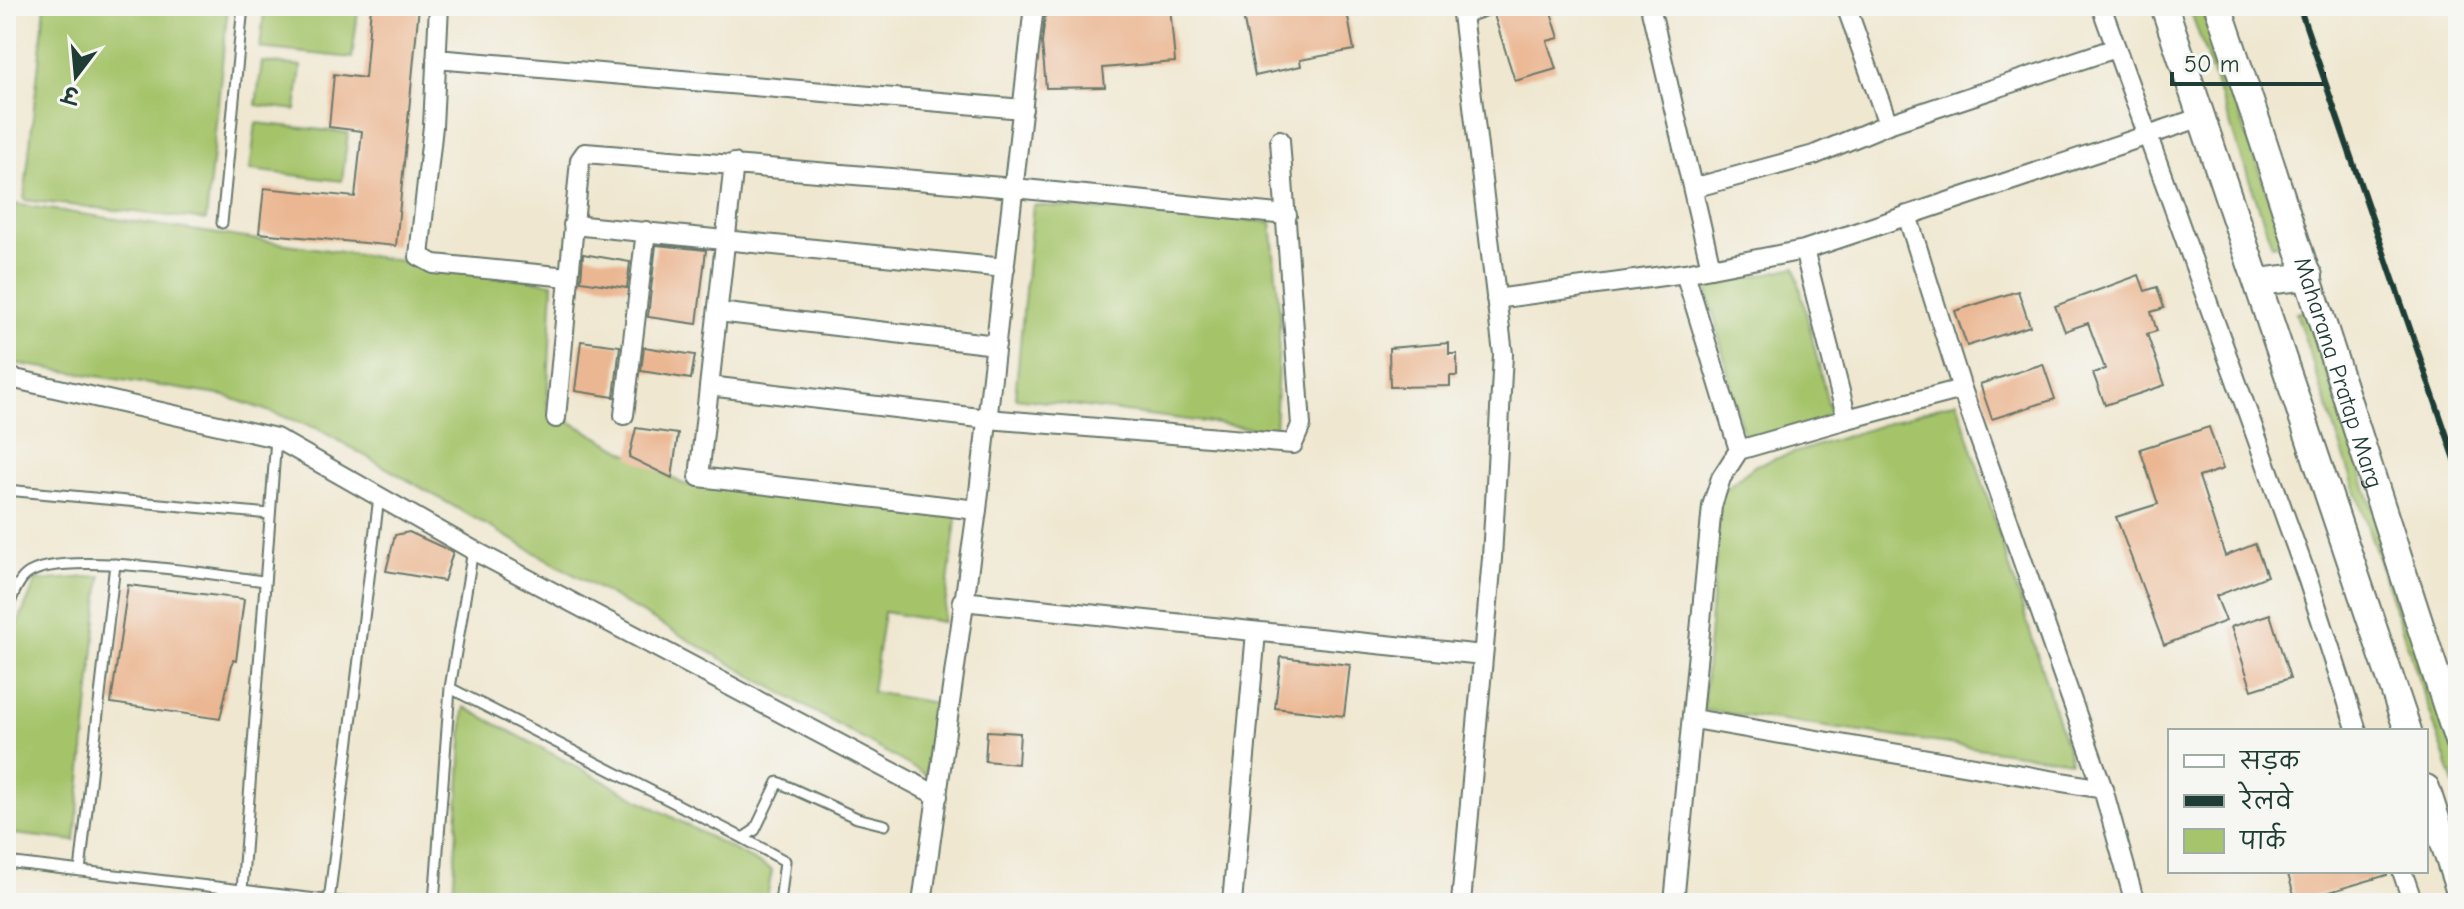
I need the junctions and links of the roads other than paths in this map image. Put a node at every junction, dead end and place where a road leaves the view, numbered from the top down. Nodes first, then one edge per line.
1 (243, 6) edge
2 (439, 6) edge
3 (1034, 6) edge
4 (1485, 6) edge
5 (1650, 6) edge
6 (1846, 6) edge
7 (2101, 6) edge
8 (2164, 6) edge
9 (2218, 6) edge
10 (1462, 10) edge
11 (2116, 48) junction
12 (436, 59) junction
13 (1023, 109) junction
14 (2202, 117) junction
15 (1888, 124) junction
16 (2147, 137) junction
17 (1280, 140) dead end
18 (734, 163) junction
19 (1014, 188) junction
20 (1693, 188) junction
21 (1287, 215) junction
22 (1907, 215) junction
23 (222, 223) dead end
24 (573, 225) junction
25 (646, 231) junction
26 (726, 238) junction
27 (1804, 250) junction
28 (1005, 268) junction
29 (1711, 268) junction
30 (1685, 273) junction
31 (2309, 276) junction
32 (568, 277) junction
33 (2259, 282) junction
34 (1496, 299) junction
35 (718, 312) junction
36 (996, 345) junction
37 (6, 377) edge
38 (709, 386) junction
39 (1962, 389) junction
40 (624, 415) dead end
41 (556, 418) dead end
42 (988, 419) junction
43 (1847, 419) junction
44 (276, 438) junction
45 (1739, 450) junction
46 (6, 490) edge
47 (379, 497) junction
48 (977, 510) junction
49 (270, 514) junction
50 (473, 550) junction
51 (115, 564) junction
52 (265, 581) junction
53 (962, 601) junction
54 (6, 613) edge
55 (1256, 632) junction
56 (1483, 655) junction
57 (450, 688) junction
58 (1694, 719) junction
59 (2356, 729) edge
60 (2407, 729) edge
61 (2458, 741) edge
62 (2103, 789) junction
63 (2428, 794) edge
64 (938, 796) junction
65 (885, 825) dead end
66 (743, 838) junction
67 (6, 862) edge
68 (80, 871) junction
69 (2403, 873) edge
70 (2458, 886) edge
71 (225, 889) junction
72 (242, 891) junction
73 (329, 901) junction
74 (224, 903) edge
75 (350, 903) edge
76 (434, 903) edge
77 (780, 903) edge
78 (922, 903) edge
79 (1232, 903) edge
80 (1461, 903) edge
81 (1674, 903) edge
82 (2135, 903) edge
83 (2413, 903) edge

1 - 23 lane
2 - 12 street
3 - 13 street
4 - 10 street
5 - 20 street
6 - 15 street
7 - 11 street
8 - 14 main road, Maharana Pratap Marg
9 - 31 main road, Maharana Pratap Marg
10 - 34 street
11 - 15 street
11 - 16 street
12 - 13 street
12 - 32 street
13 - 19 street
14 - 16 street
14 - 33 main road, Maharana Pratap Marg
15 - 20 street
16 - 22 street
16 - 59 street
17 - 21 street
18 - 19 street
18 - 24 street
18 - 26 street
19 - 21 street
19 - 28 street
20 - 29 street
21 - 42 street
22 - 27 street
22 - 39 street
24 - 25 street
24 - 32 street
25 - 26 street
25 - 40 street
26 - 28 street
26 - 35 street
27 - 29 street
27 - 43 street
28 - 36 street
29 - 30 street
30 - 34 street
30 - 45 street
31 - 33 main road
31 - 61 main road, Maharana Pratap Marg
32 - 41 street
33 - 60 main road, Maharana Pratap Marg
34 - 56 street
35 - 36 street
35 - 38 street
36 - 42 street
37 - 44 street
38 - 42 street
38 - 48 street
39 - 43 street
39 - 62 street
42 - 48 street
43 - 45 street
44 - 47 street
44 - 49 lane
45 - 58 street
46 - 49 lane
47 - 50 street
47 - 73 lane
48 - 53 street
49 - 52 lane
50 - 57 lane
50 - 64 street
51 - 52 lane
51 - 54 lane
51 - 68 lane
52 - 72 lane
53 - 55 street
53 - 64 street
55 - 56 street
55 - 79 street
56 - 80 street
57 - 66 lane
57 - 76 lane
58 - 62 street
58 - 81 street
62 - 82 street
63 - 70 main road
64 - 78 street
65 - 66 lane
66 - 77 lane
67 - 68 lane
68 - 71 lane
69 - 83 street
71 - 72 lane
71 - 74 lane
72 - 73 lane
73 - 75 lane

